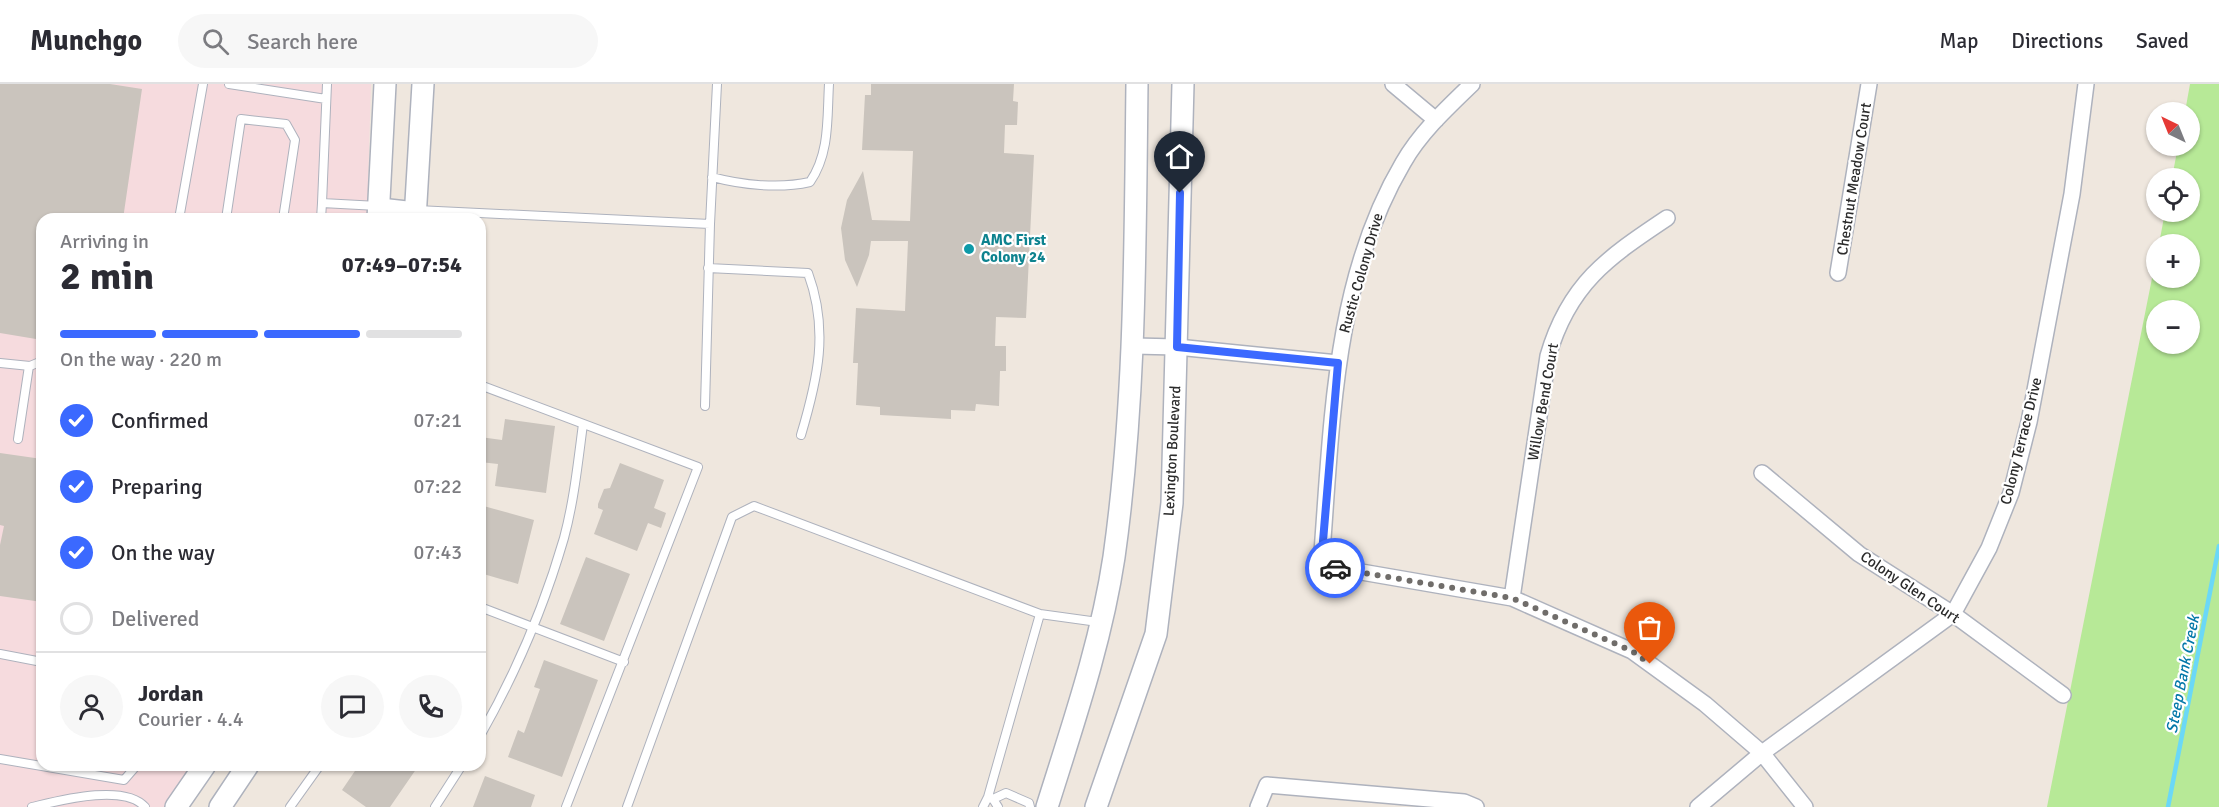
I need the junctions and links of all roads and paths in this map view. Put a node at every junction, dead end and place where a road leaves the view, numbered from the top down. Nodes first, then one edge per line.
1 (203, 84) edge
2 (229, 84) edge
3 (327, 84) edge
4 (385, 84) edge
5 (423, 84) edge
6 (717, 84) edge
7 (829, 84) edge
8 (1137, 84) edge
9 (1183, 84) edge
10 (1393, 84) edge
11 (1472, 84) edge
12 (1869, 84) edge
13 (2086, 84) edge
14 (326, 99) junction
15 (1436, 120) junction
16 (712, 177) junction
17 (322, 203) junction
18 (180, 213) edge
19 (227, 213) edge
20 (284, 213) edge
21 (321, 213) edge
22 (379, 213) edge
23 (416, 213) edge
24 (486, 216) edge
25 (1667, 218) dead end
26 (710, 224) junction
27 (708, 268) junction
28 (1838, 273) dead end
29 (1134, 345) junction
30 (1177, 347) junction
31 (0, 363) edge
32 (36, 363) edge
33 (1338, 363) junction
34 (29, 366) junction
35 (486, 387) edge
36 (705, 406) dead end
37 (583, 424) junction
38 (801, 435) dead end
39 (18, 439) dead end
40 (1762, 473) dead end
41 (1512, 598) junction
42 (486, 609) edge
43 (1040, 614) junction
44 (1953, 615) junction
45 (1100, 622) junction
46 (534, 628) junction
47 (0, 654) edge
48 (36, 661) edge
49 (624, 662) junction
50 (2062, 695) dead end
51 (486, 725) edge
52 (1762, 753) junction
53 (0, 759) edge
54 (36, 765) edge
55 (71, 771) edge
56 (132, 771) edge
57 (201, 771) edge
58 (244, 771) edge
59 (316, 771) edge
60 (458, 771) edge
61 (990, 798) junction
62 (1259, 805) edge
63 (32, 807) edge
64 (145, 807) edge
65 (177, 807) edge
66 (220, 807) edge
67 (290, 807) edge
68 (435, 807) edge
69 (566, 807) edge
70 (627, 807) edge
71 (983, 807) edge
72 (998, 807) edge
73 (1030, 807) edge
74 (1047, 807) edge
75 (1096, 807) edge
76 (1476, 807) edge
77 (1698, 807) edge
78 (1805, 807) edge

1 - 18 lane
2 - 14 lane
3 - 14 lane
4 - 22 main road
5 - 23 main road
6 - 16 lane
7 - 16 lane
8 - 29 main road
9 - 30 main road, Lexington Boulevard
10 - 15 street
11 - 15 street, Rustic Colony Drive
12 - 28 street, Chestnut Meadow Court
13 - 44 street, Colony Terrace Drive
14 - 17 lane
15 - 33 street, Rustic Colony Drive
16 - 26 lane
17 - 21 lane
17 - 22 lane
19 - 20 lane
24 - 26 lane
25 - 41 street, Willow Bend Court
26 - 27 lane
27 - 36 lane
27 - 38 lane
29 - 30 street
29 - 45 main road
30 - 33 street
30 - 75 main road, Lexington Boulevard
31 - 34 lane
32 - 34 lane
33 - 41 street, Rustic Colony Drive
34 - 39 lane
35 - 37 lane
37 - 46 lane
37 - 49 lane
40 - 44 street, Colony Glen Court
41 - 52 street
42 - 46 lane
43 - 45 lane
43 - 61 lane
43 - 70 lane
44 - 50 street, Colony Glen Court
44 - 52 street, Colony Terrace Drive
45 - 74 main road
46 - 49 lane
46 - 51 lane
47 - 48 lane
49 - 69 lane
52 - 77 street, Colony Terrace Drive
52 - 78 street
53 - 54 lane
55 - 56 lane
57 - 65 main road
58 - 66 main road
59 - 67 lane
60 - 68 lane
61 - 71 lane
61 - 72 lane
61 - 73 lane
62 - 76 street
63 - 64 lane

